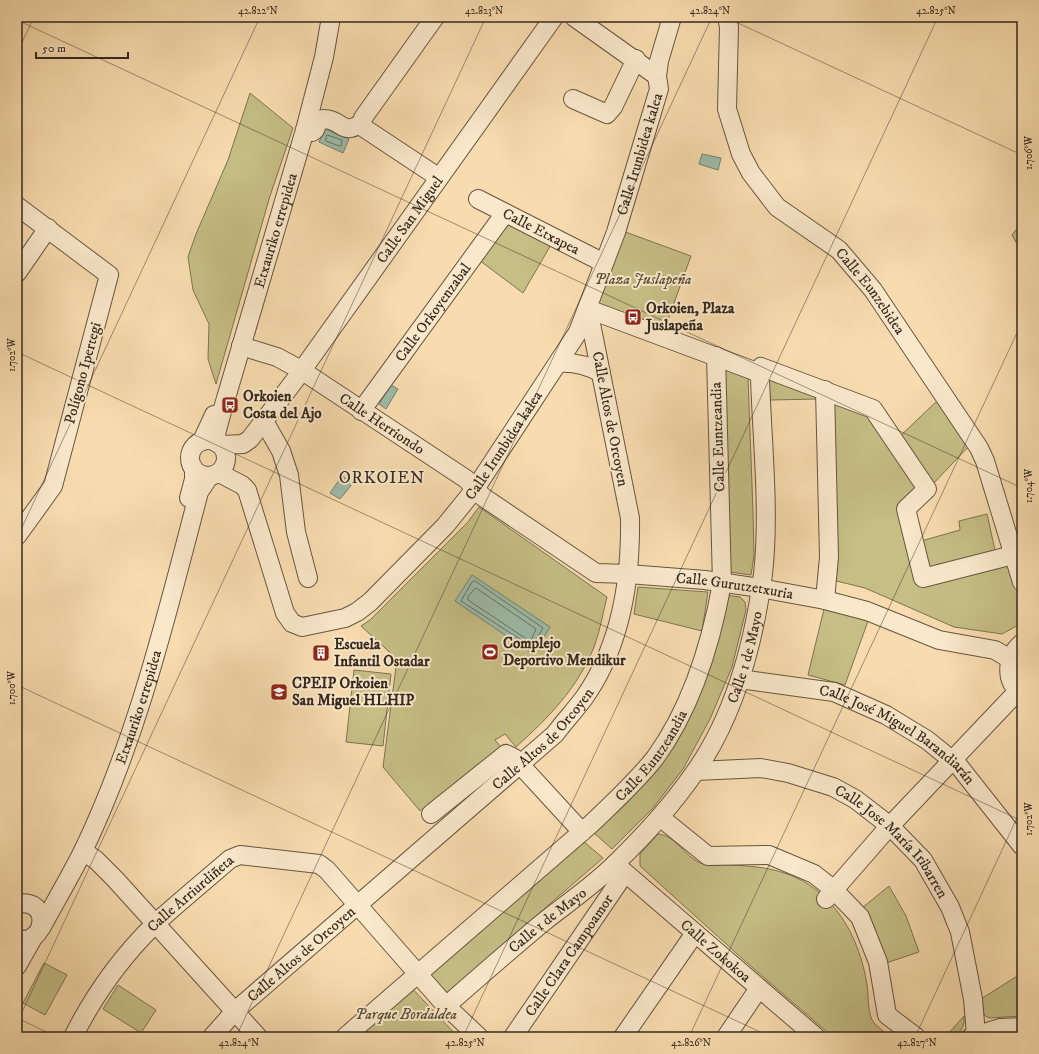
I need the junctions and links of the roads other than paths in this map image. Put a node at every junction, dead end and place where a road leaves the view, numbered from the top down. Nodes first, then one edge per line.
1 (322, 17) edge
2 (331, 17) edge
3 (435, 17) edge
4 (554, 17) edge
5 (574, 17) edge
6 (672, 17) edge
7 (727, 17) edge
8 (636, 59) junction
9 (657, 76) junction
10 (573, 99) dead end
11 (362, 123) junction
12 (305, 130) junction
13 (438, 177) junction
14 (478, 199) dead end
15 (17, 206) edge
16 (505, 213) junction
17 (48, 228) junction
18 (604, 263) junction
19 (17, 273) edge
20 (588, 309) junction
21 (241, 346) junction
22 (716, 356) junction
23 (559, 363) junction
24 (301, 370) junction
25 (757, 372) junction
26 (601, 373) junction
27 (825, 390) junction
28 (361, 411) junction
29 (264, 421) junction
30 (213, 443) junction
31 (207, 473) junction
32 (475, 489) junction
33 (17, 536) edge
34 (1013, 555) junction
35 (628, 574) junction
36 (308, 578) dead end
37 (1022, 582) edge
38 (722, 583) junction
39 (760, 588) junction
40 (825, 600) junction
41 (1022, 643) edge
42 (1010, 659) junction
43 (740, 679) junction
44 (1020, 693) edge
45 (954, 761) junction
46 (520, 764) junction
47 (696, 771) junction
48 (431, 814) dead end
49 (661, 818) junction
50 (890, 826) junction
51 (582, 832) junction
52 (1022, 846) edge
53 (83, 851) junction
54 (620, 869) junction
55 (829, 894) junction
56 (17, 904) edge
57 (357, 905) junction
58 (36, 907) junction
59 (156, 924) junction
60 (695, 933) junction
61 (31, 934) edge
62 (17, 966) edge
63 (419, 974) junction
64 (759, 988) junction
65 (446, 1006) junction
66 (234, 1011) junction
67 (1022, 1027) edge
68 (974, 1036) edge
69 (73, 1037) edge
70 (212, 1037) edge
71 (258, 1037) edge
72 (345, 1037) edge
73 (479, 1037) edge
74 (513, 1037) edge
75 (623, 1037) edge
76 (726, 1037) edge
77 (816, 1037) edge
78 (916, 1037) edge

1 - 30 street, Etxauriko errepidea
2 - 12 street, Etxauriko errepidea
3 - 11 street
4 - 13 street, Calle San Miguel
5 - 8 street
6 - 9 street, Calle Irunbidea kalea
7 - 34 street, Calle Eunzebidea
8 - 9 street
8 - 10 street
9 - 18 street, Calle Irunbidea kalea
11 - 12 street
11 - 13 street
12 - 21 street, Etxauriko errepidea
13 - 24 street, Calle San Miguel
14 - 16 street, Calle Etxapea
15 - 17 street, Polígono Ipertegi
16 - 18 street, Calle Etxapea
16 - 28 street, Calle Orkoyenzabal
17 - 19 street
17 - 33 street, Polígono Ipertegi
18 - 20 street, Calle Irunbidea kalea
20 - 22 street
20 - 23 street, Calle Irunbidea kalea
20 - 26 street, Calle Altos de Orcoyen
21 - 24 street, Calle Herriondo
21 - 30 street, Etxauriko errepidea
22 - 25 street
22 - 38 street, Calle Euntzeandia
23 - 26 street
23 - 32 street, Calle Irunbidea kalea
24 - 28 street, Calle Herriondo
24 - 29 street, Calle San Miguel
25 - 27 street
25 - 39 street, Calle 1 de Mayo
26 - 35 street, Calle Altos de Orcoyen
27 - 34 street
27 - 40 street
28 - 32 street, Calle Herriondo
29 - 30 street, Calle San Miguel
29 - 36 street
30 - 31 street
30 - 31 street
31 - 32 street, Calle Irunbidea kalea
31 - 53 street, Etxauriko errepidea
31 - 58 street, Etxauriko errepidea
32 - 35 street, Calle Gurutzetxuria
34 - 37 street, Calle Eunzebidea
35 - 38 street, Calle Gurutzetxuria
35 - 46 street, Calle Altos de Orcoyen
38 - 39 street, Calle Gurutzetxuria
38 - 51 street, Calle Euntzeandia
39 - 40 street, Calle Gurutzetxuria
39 - 43 street, Calle 1 de Mayo
40 - 42 street, Calle Gurutzetxuria
41 - 42 street
42 - 44 street
43 - 45 street, Calle José Miguel Barandiarán
43 - 47 street, Calle 1 de Mayo
44 - 45 street
45 - 50 street
45 - 52 street, Calle José Miguel Barandiarán
46 - 48 street
46 - 51 street
46 - 57 street, Calle Altos de Orcoyen
47 - 49 street, Calle 1 de Mayo
47 - 50 street, Calle Jose María Iribarren
49 - 54 street, Calle 1 de Mayo
49 - 55 street
50 - 55 street
50 - 68 street, Calle Jose María Iribarren
51 - 63 street, Calle Euntzeandia
53 - 59 street, Calle Altos de Orcoyen
53 - 61 street, Etxauriko errepidea
54 - 60 street, Calle Zokokoa
54 - 65 street, Calle 1 de Mayo
54 - 74 street, Calle Clara Campoamor
55 - 78 street
56 - 58 street
57 - 59 street, Calle Arriurdiñeta
57 - 63 street, Calle Arriurdiñeta
57 - 66 street, Calle Altos de Orcoyen
58 - 61 street
59 - 66 street, Calle Altos de Orcoyen
59 - 69 street, Calle Arriurdiñeta
60 - 64 street, Calle Zokokoa
60 - 75 street
61 - 62 street, Etxauriko errepidea
63 - 65 street, Calle Arriurdiñeta
63 - 72 street, Calle Euntzeandia
64 - 76 street
64 - 77 street, Calle Zokokoa
65 - 73 street, Calle Arriurdiñeta
66 - 70 street, Calle Altos de Orcoyen
66 - 71 street, Calle Altos de Orcoyen
67 - 68 street

